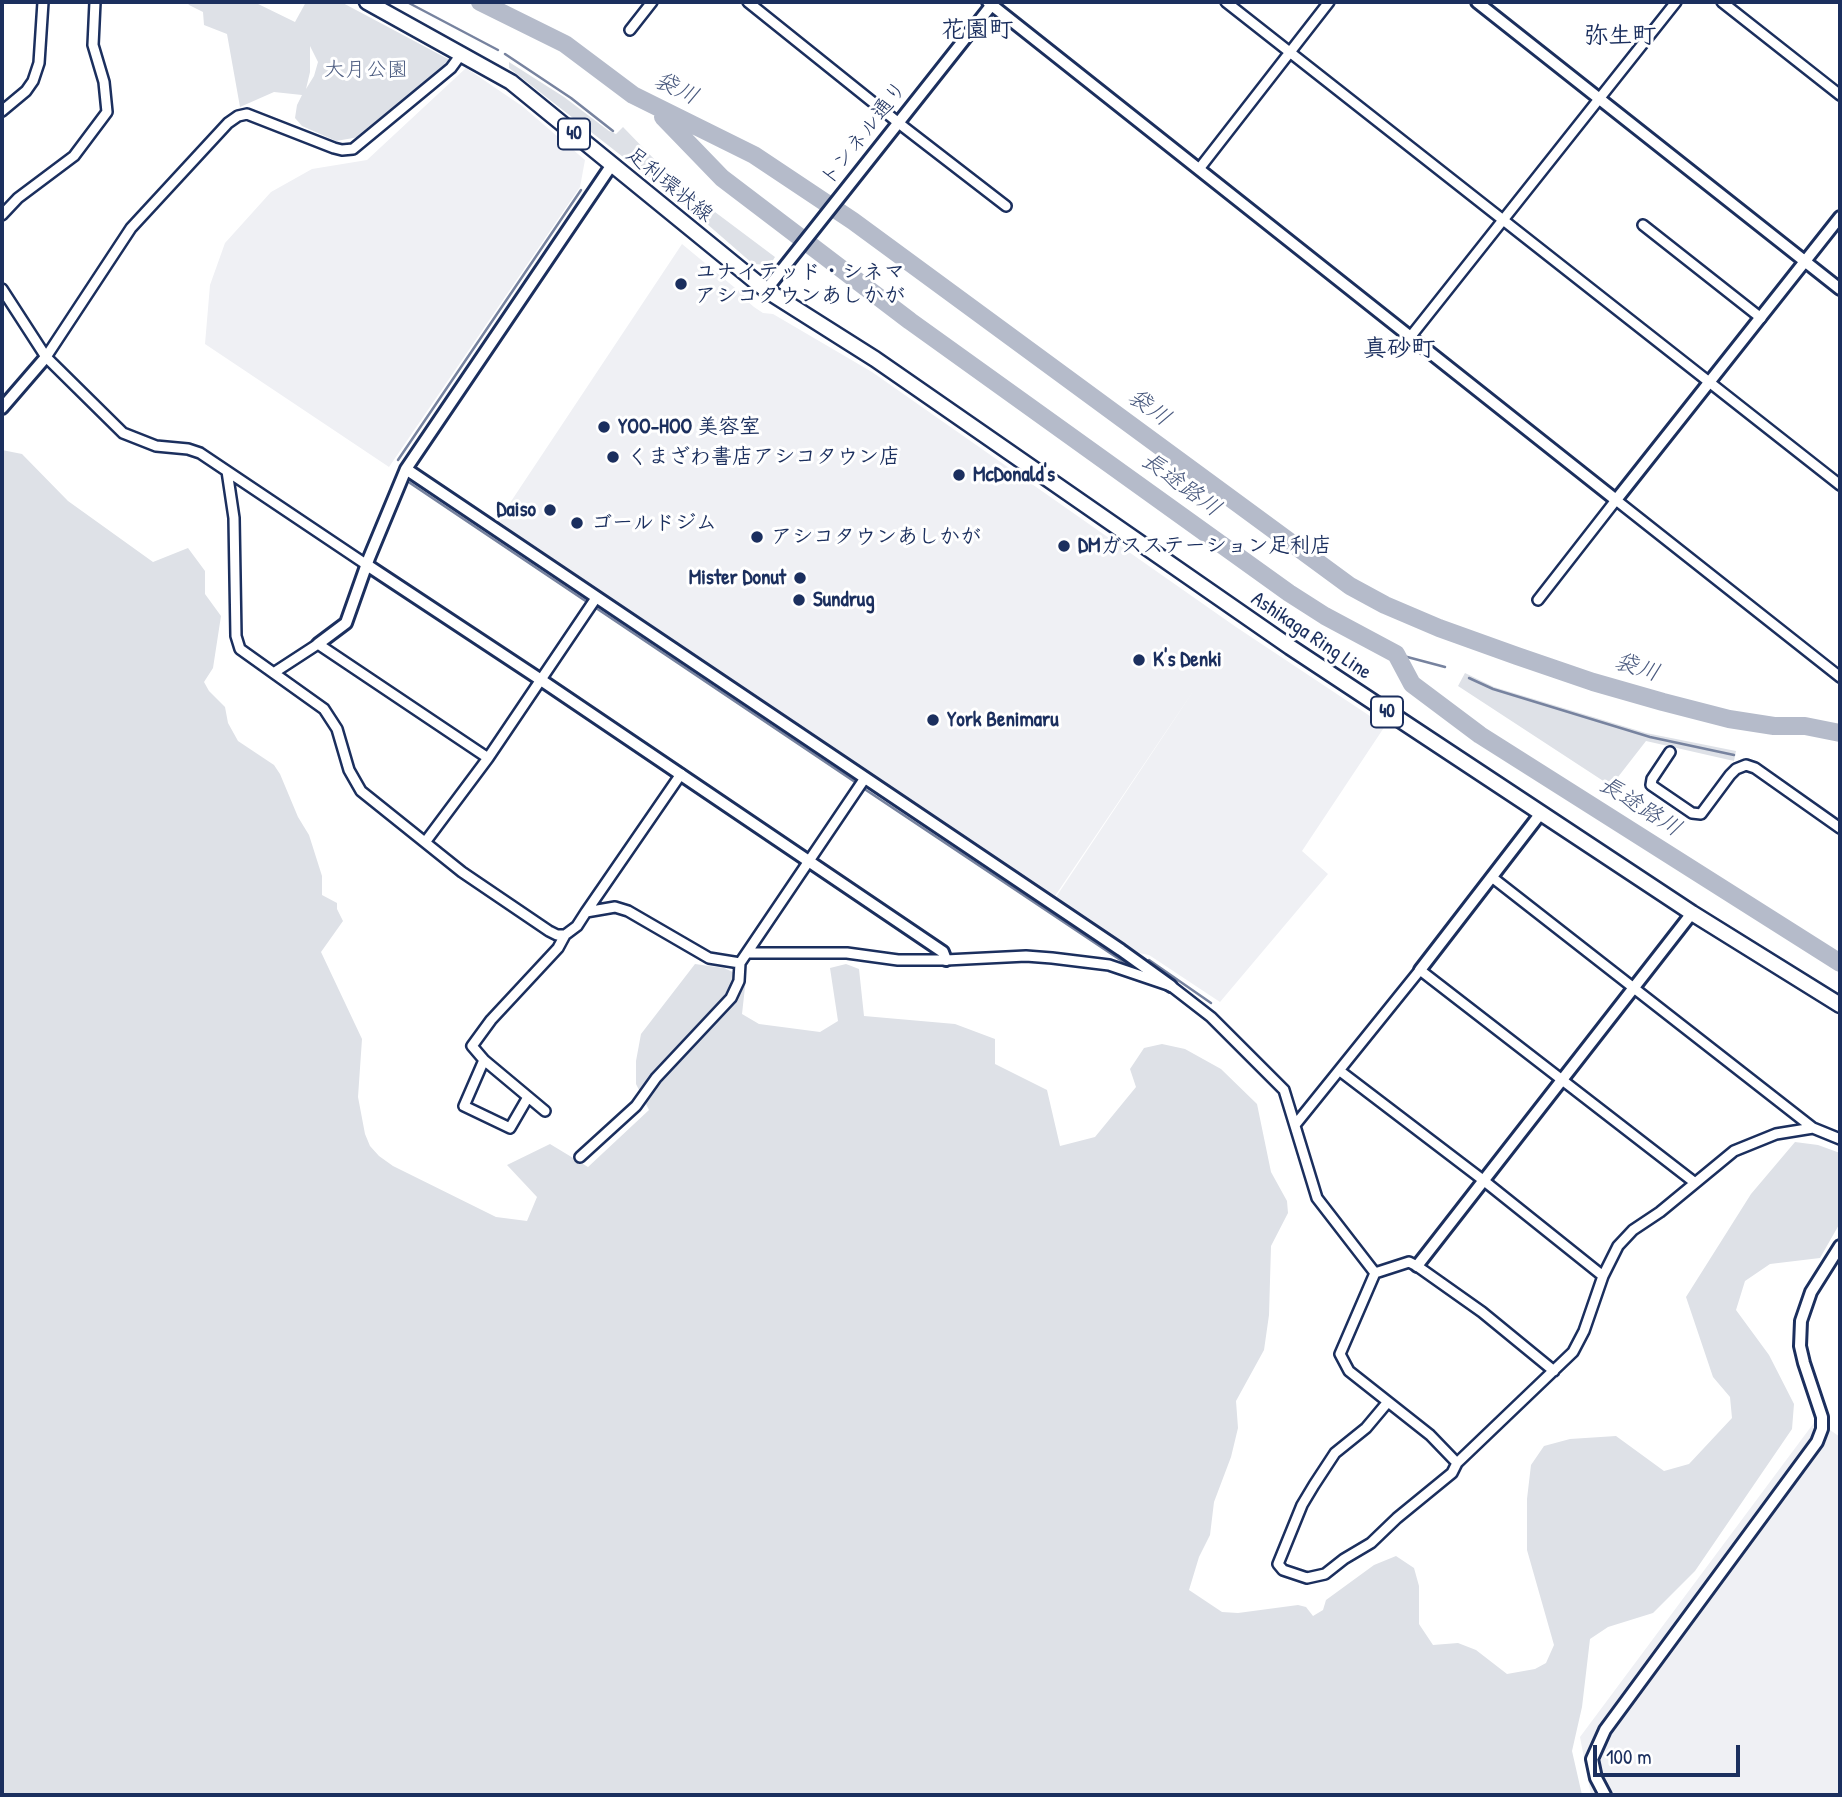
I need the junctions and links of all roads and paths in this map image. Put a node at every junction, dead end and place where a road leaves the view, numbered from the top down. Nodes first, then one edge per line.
1 (43, 2) edge
2 (95, 2) edge
3 (367, 2) edge
4 (652, 2) edge
5 (748, 2) edge
6 (1226, 2) edge
7 (1329, 2) edge
8 (1477, 2) edge
9 (1676, 2) edge
10 (1722, 2) edge
11 (991, 3) edge
12 (629, 30) dead end
13 (1289, 52) junction
14 (462, 53) junction
15 (1840, 95) edge
16 (1598, 98) junction
17 (2, 110) edge
18 (898, 122) junction
19 (611, 166) junction
20 (1199, 169) junction
21 (1006, 206) dead end
22 (2, 215) edge
23 (1840, 217) edge
24 (1502, 219) junction
25 (1643, 225) dead end
26 (1805, 261) junction
27 (2, 289) edge
28 (1840, 289) edge
29 (766, 290) junction
30 (1761, 317) junction
31 (1411, 335) junction
32 (46, 357) junction
33 (1710, 383) junction
34 (2, 408) edge
35 (406, 469) junction
36 (227, 471) junction
37 (1840, 485) edge
38 (1616, 500) junction
39 (367, 565) junction
40 (596, 598) junction
41 (1538, 600) dead end
42 (318, 644) junction
43 (275, 672) junction
44 (1840, 677) edge
45 (541, 680) junction
46 (1670, 752) dead end
47 (488, 758) junction
48 (681, 775) junction
49 (865, 778) junction
50 (1541, 813) junction
51 (1840, 828) edge
52 (426, 841) junction
53 (810, 862) junction
54 (1493, 878) junction
55 (586, 912) junction
56 (1692, 913) junction
57 (565, 934) junction
58 (748, 953) junction
59 (946, 960) junction
60 (740, 963) junction
61 (1420, 970) junction
62 (1171, 986) junction
63 (1634, 988) junction
64 (1840, 1005) edge
65 (484, 1060) junction
66 (1339, 1070) junction
67 (1561, 1080) junction
68 (528, 1097) junction
69 (545, 1111) dead end
70 (1295, 1125) junction
71 (1813, 1128) junction
72 (1840, 1139) edge
73 (580, 1157) dead end
74 (1483, 1180) junction
75 (1693, 1182) junction
76 (1840, 1246) edge
77 (1417, 1266) junction
78 (1375, 1273) junction
79 (1602, 1276) junction
80 (1554, 1371) junction
81 (1387, 1403) junction
82 (1457, 1463) junction
83 (1605, 1795) edge

1 - 17 street
2 - 22 street
3 - 14 main road, 足利環状線 / 40
4 - 12 street
5 - 18 street
6 - 13 street
7 - 13 street
8 - 16 street
9 - 16 street
10 - 15 street
11 - 18 street, トンネル通り
11 - 20 street
13 - 20 street
13 - 24 street
14 - 19 main road, 足利環状線 / 40
14 - 32 street
16 - 24 street
16 - 26 street
18 - 21 street
18 - 29 street, トンネル通り
19 - 29 main road, 足利環状線 / 40
19 - 35 street
20 - 31 street
23 - 26 street
24 - 31 street
24 - 33 street
25 - 30 street
26 - 28 street
26 - 30 street
27 - 32 street
29 - 50 main road, 足利環状線 / 40
30 - 33 street
31 - 38 street
32 - 34 street
32 - 36 street
33 - 37 street
33 - 38 street
35 - 39 street
35 - 40 street
36 - 39 street
36 - 43 street
38 - 41 street
38 - 44 street
39 - 42 street
39 - 45 street
40 - 45 street
40 - 49 street
42 - 43 street
42 - 47 street
43 - 52 street
45 - 47 street
45 - 48 street
46 - 51 street
47 - 52 street
48 - 53 street
48 - 55 street
49 - 53 street
49 - 62 street
50 - 54 street
50 - 56 main road, 40
52 - 57 street
53 - 58 street
53 - 59 street
54 - 61 street
54 - 63 street
55 - 57 street
55 - 60 street
56 - 63 street
56 - 64 main road, 40
57 - 65 street
58 - 59 street
58 - 60 street
59 - 62 street
60 - 73 street
61 - 66 street
61 - 67 street
62 - 70 street
63 - 67 street
63 - 71 street
65 - 68 street
65 - 68 street
66 - 70 street
66 - 74 street
67 - 74 street
67 - 75 street
68 - 69 street
70 - 78 street
71 - 72 street
71 - 75 street
74 - 77 street
74 - 79 street
75 - 79 street
76 - 83 street
77 - 78 street
77 - 80 street
78 - 81 street
79 - 80 street
80 - 82 street
81 - 82 street
81 - 82 street

